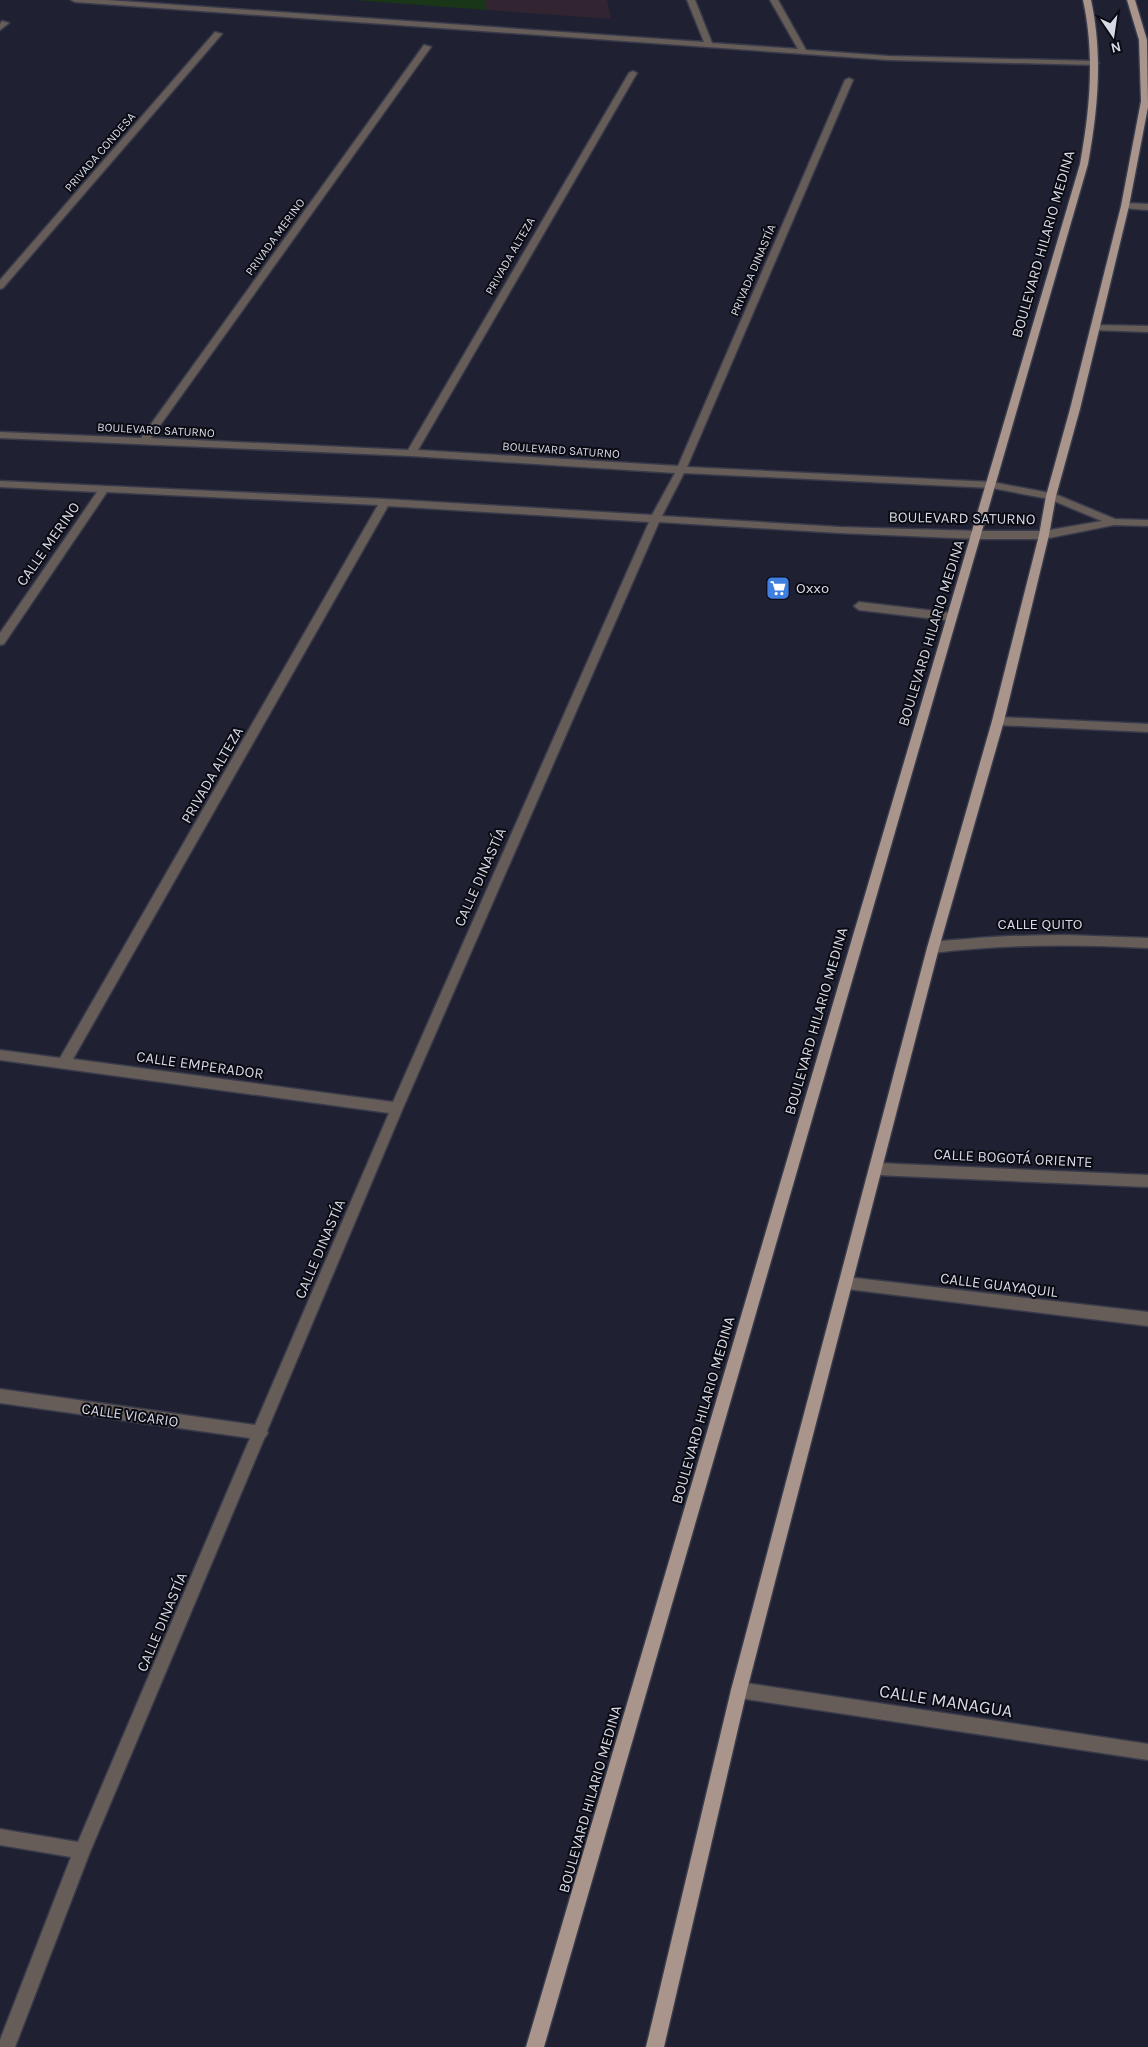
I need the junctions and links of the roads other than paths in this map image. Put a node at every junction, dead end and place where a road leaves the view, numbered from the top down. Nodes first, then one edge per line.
1 (75, 0) edge
2 (691, 0) edge
3 (774, 0) edge
4 (1087, 0) edge
5 (1131, 0) edge
6 (218, 34) dead end
7 (1145, 36) edge
8 (708, 43) junction
9 (427, 47) dead end
10 (803, 50) junction
11 (1095, 63) junction
12 (632, 73) dead end
13 (849, 80) dead end
14 (1147, 101) edge
15 (1125, 206) junction
16 (1148, 207) edge
17 (0, 286) edge
18 (1096, 328) junction
19 (1148, 329) edge
20 (0, 435) edge
21 (143, 442) junction
22 (411, 453) junction
23 (680, 470) junction
24 (0, 484) edge
25 (992, 485) junction
26 (104, 489) junction
27 (1051, 496) junction
28 (385, 502) junction
29 (655, 519) junction
30 (1114, 522) junction
31 (1148, 522) edge
32 (978, 535) junction
33 (1044, 535) junction
34 (859, 606) dead end
35 (952, 617) junction
36 (0, 641) edge
37 (998, 721) junction
38 (1148, 728) edge
39 (1148, 942) edge
40 (933, 948) junction
41 (0, 1055) edge
42 (64, 1063) junction
43 (397, 1108) junction
44 (876, 1169) junction
45 (1148, 1180) edge
46 (847, 1283) junction
47 (1148, 1319) edge
48 (0, 1396) edge
49 (261, 1433) junction
50 (739, 1690) junction
51 (1148, 1752) edge
52 (0, 1837) edge
53 (82, 1851) junction
54 (6, 2047) edge
55 (535, 2047) edge
56 (655, 2047) edge

1 - 8 street
2 - 8 street
3 - 10 street
4 - 11 main road, BOULEVARD HILARIO MEDINA
5 - 7 main road
6 - 17 street, PRIVADA CONDESA
7 - 14 main road
8 - 10 street
9 - 21 street, PRIVADA MERINO
10 - 11 street
11 - 25 main road, BOULEVARD HILARIO MEDINA
12 - 22 street, PRIVADA ALTEZA
13 - 23 street, PRIVADA DINASTÍA
14 - 15 main road
15 - 16 street
15 - 18 main road
18 - 19 street
18 - 27 main road
20 - 21 street, BOULEVARD SATURNO
21 - 22 street, BOULEVARD SATURNO
22 - 23 street, BOULEVARD SATURNO
23 - 25 street, BOULEVARD SATURNO
23 - 29 street, CALLE DINASTÍA
24 - 26 street, BOULEVARD SATURNO
25 - 27 street, BOULEVARD SATURNO
25 - 32 main road, BOULEVARD HILARIO MEDINA
26 - 28 street, BOULEVARD SATURNO
26 - 36 street, CALLE MERINO
27 - 30 street, BOULEVARD SATURNO
27 - 33 main road
28 - 29 street, BOULEVARD SATURNO
28 - 42 street, PRIVADA ALTEZA
29 - 32 street, BOULEVARD SATURNO
29 - 43 street, CALLE DINASTÍA
30 - 31 street, BOULEVARD SATURNO
30 - 33 street, BOULEVARD SATURNO
32 - 33 street, BOULEVARD SATURNO
32 - 35 main road, BOULEVARD HILARIO MEDINA
33 - 37 main road
34 - 35 street
35 - 55 main road, BOULEVARD HILARIO MEDINA
37 - 38 street
37 - 40 main road
39 - 40 street, CALLE QUITO
40 - 44 main road
41 - 42 street, CALLE EMPERADOR
42 - 43 street, CALLE EMPERADOR
43 - 49 street, CALLE DINASTÍA
44 - 45 street, CALLE BOGOTÁ ORIENTE
44 - 46 main road
46 - 47 street, CALLE GUAYAQUIL
46 - 50 main road
48 - 49 street, CALLE VICARIO
49 - 53 street, CALLE DINASTÍA
50 - 51 street, CALLE MANAGUA
50 - 56 main road
52 - 53 street
53 - 54 street, CALLE DINASTÍA

